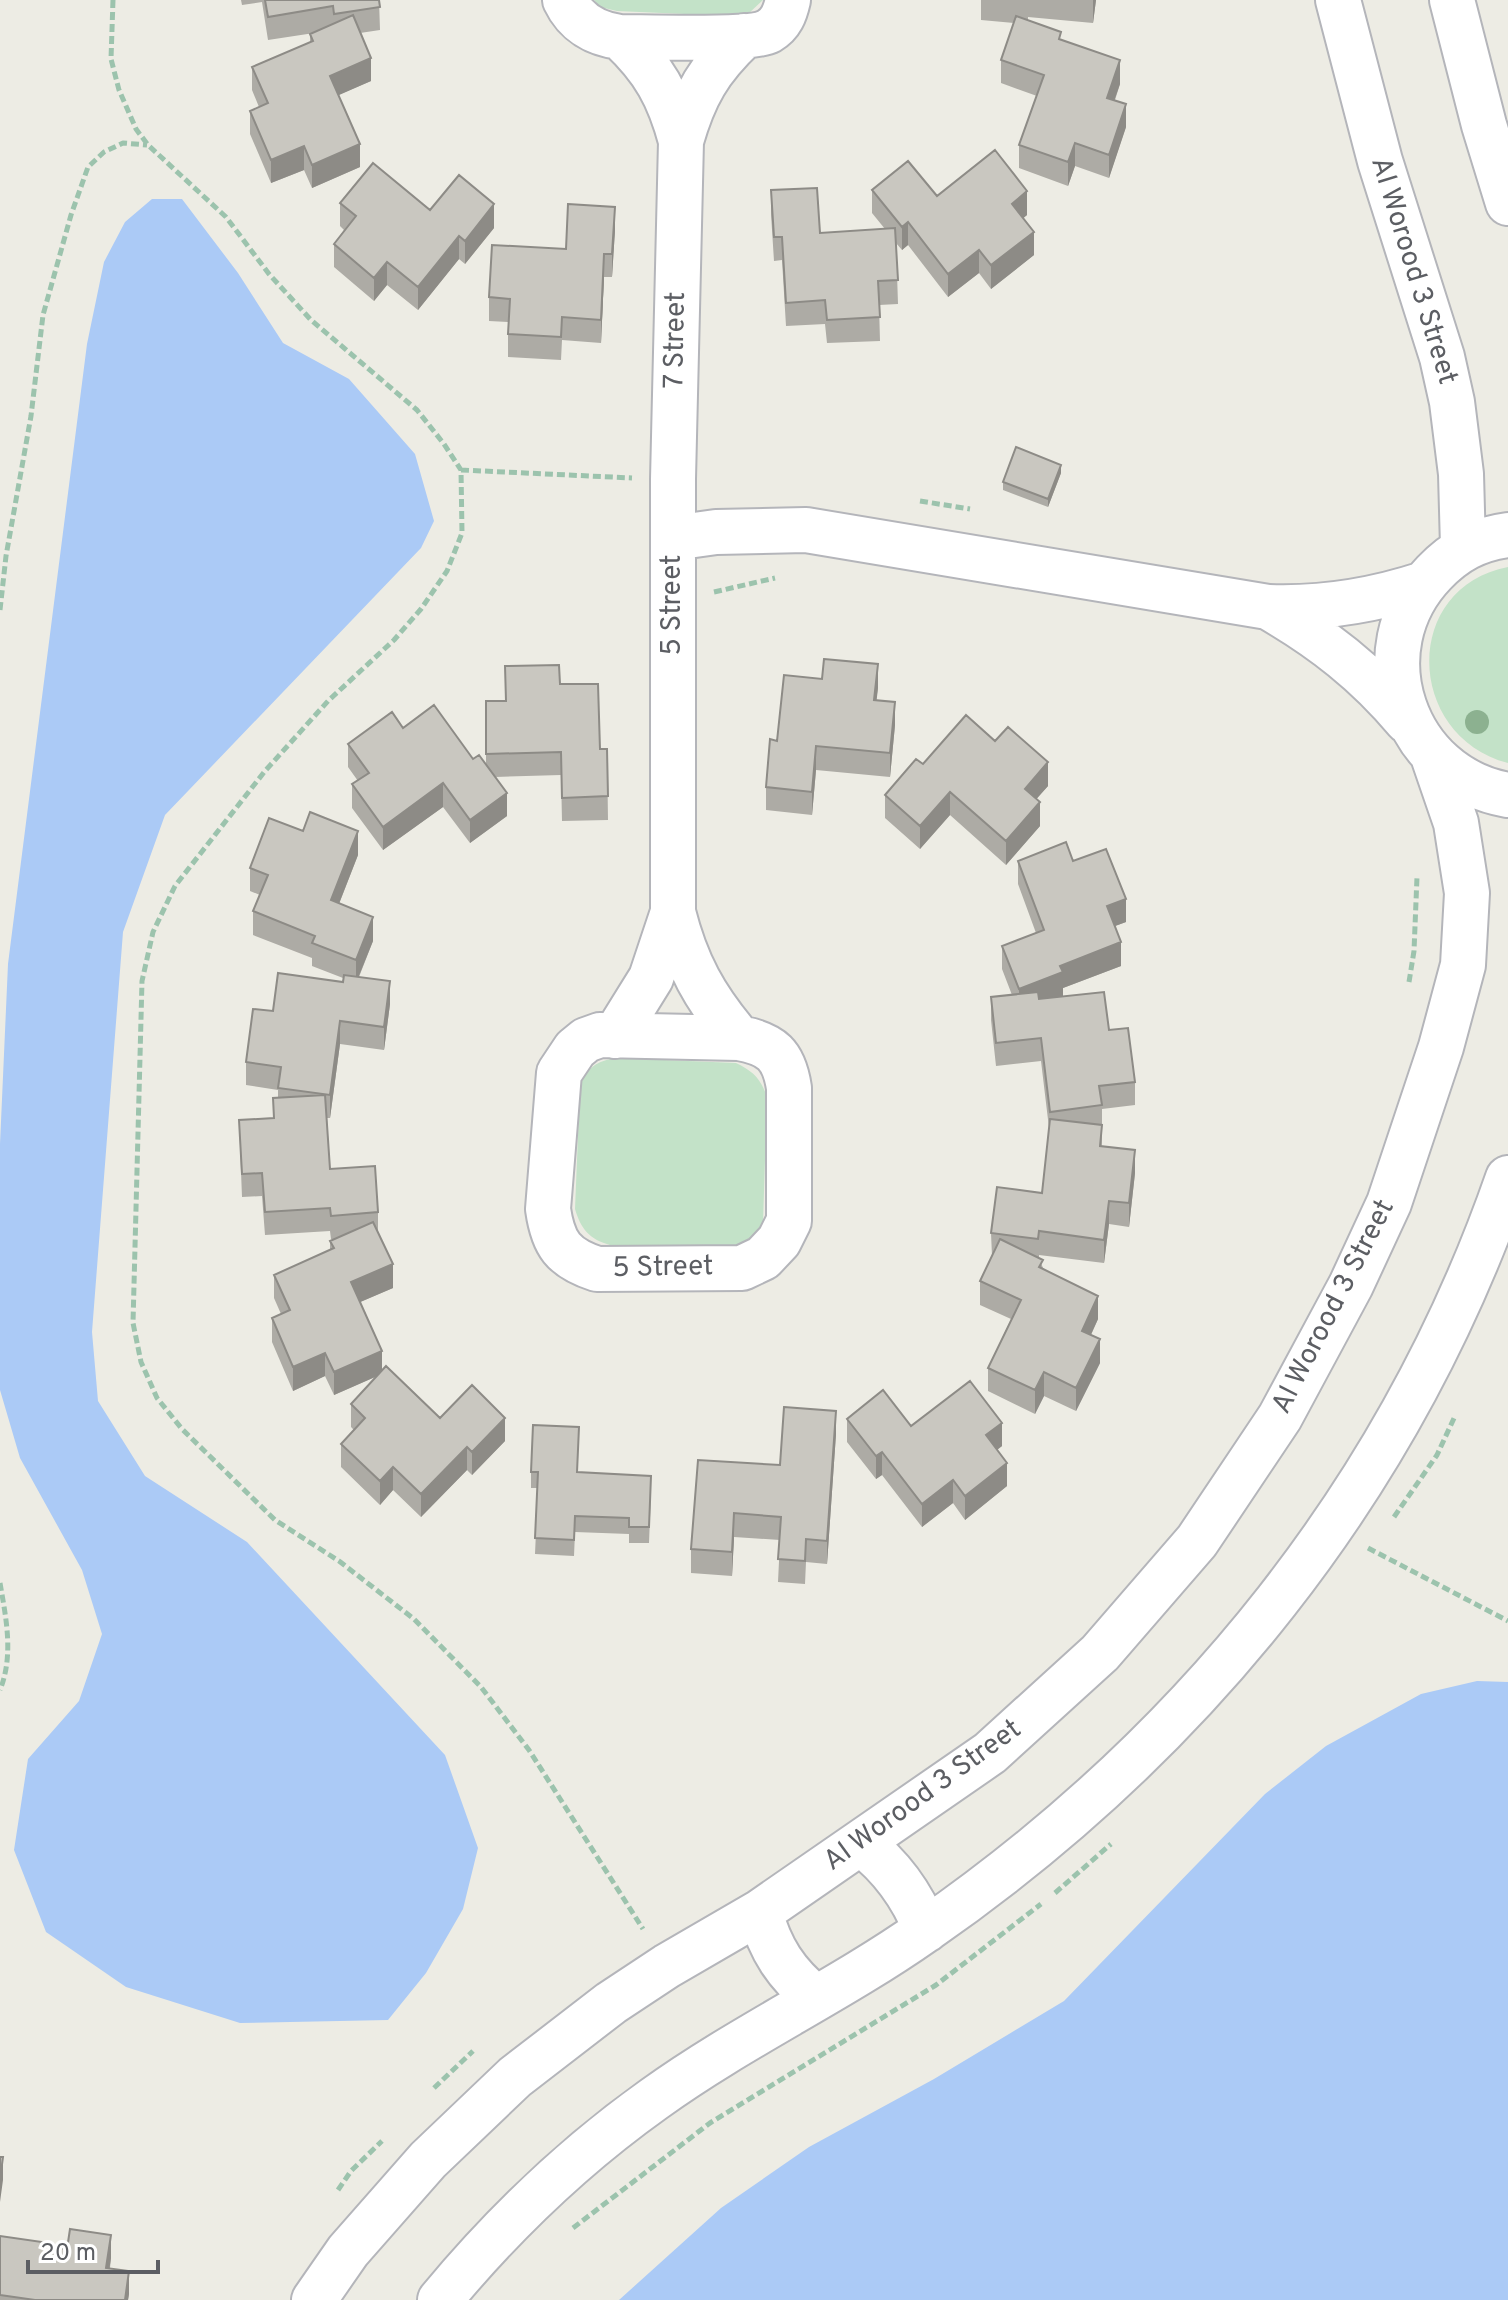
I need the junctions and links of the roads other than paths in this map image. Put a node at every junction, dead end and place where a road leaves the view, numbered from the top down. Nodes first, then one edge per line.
1 (565, 0) edge
2 (788, 0) edge
3 (1338, 0) edge
4 (1452, 0) edge
5 (744, 36) junction
6 (620, 37) junction
7 (681, 141) junction
8 (1508, 203) edge
9 (1508, 535) edge
10 (673, 538) junction
11 (1463, 547) junction
12 (1424, 584) junction
13 (1268, 607) junction
14 (1422, 741) junction
15 (1508, 795) edge
16 (673, 912) junction
17 (615, 1036) junction
18 (739, 1038) junction
19 (1508, 1178) edge
20 (862, 1844) junction
21 (760, 1912) junction
22 (926, 1930) junction
23 (816, 1998) junction
24 (314, 2300) edge
25 (440, 2300) edge

1 - 6 street, 7 Street
2 - 5 street, 7 Street
3 - 11 street, Al Worood 3 Street
4 - 8 street
5 - 6 street, 7 Street
5 - 7 street, 7 Street
6 - 7 street, 7 Street
7 - 10 street, 7 Street
9 - 11 street
10 - 13 street
10 - 16 street, 5 Street
11 - 12 street
12 - 13 street
12 - 14 street, Al Worood 3 Street
13 - 14 street
14 - 15 street
14 - 20 street, Al Worood 3 Street
16 - 17 street, 5 Street
16 - 18 street, 5 Street
17 - 18 street, 5 Street
17 - 18 street, 5 Street
19 - 22 street
20 - 21 street, Al Worood 3 Street
20 - 22 street
21 - 23 street
21 - 24 street, Al Worood 3 Street
22 - 23 street
23 - 25 street

